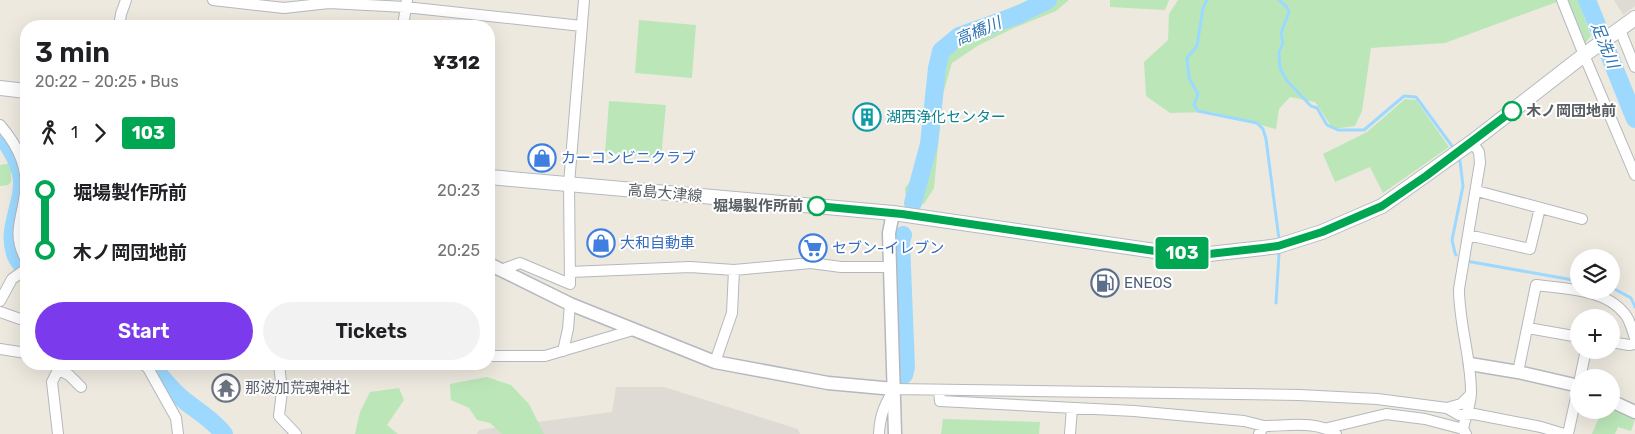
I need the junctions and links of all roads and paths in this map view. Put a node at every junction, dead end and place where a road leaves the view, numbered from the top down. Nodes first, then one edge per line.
1 (126, 0) edge
2 (215, 0) edge
3 (584, 0) edge
4 (1562, 0) edge
5 (406, 4) edge
6 (1635, 18) edge
7 (120, 20) edge
8 (403, 20) edge
9 (582, 26) junction
10 (1618, 31) junction
11 (1587, 53) junction
12 (1635, 67) edge
13 (0, 88) edge
14 (20, 90) edge
15 (0, 125) edge
16 (1472, 142) junction
17 (20, 155) edge
18 (1635, 175) edge
19 (495, 178) edge
20 (569, 184) junction
21 (1477, 191) junction
22 (1540, 208) junction
23 (897, 214) junction
24 (20, 218) edge
25 (1582, 219) dead end
26 (1468, 235) junction
27 (20, 244) edge
28 (495, 267) edge
29 (890, 267) junction
30 (501, 270) junction
31 (734, 270) junction
32 (570, 272) junction
33 (20, 273) edge
34 (0, 301) edge
35 (570, 304) junction
36 (0, 312) edge
37 (20, 319) edge
38 (1528, 328) junction
39 (632, 330) junction
40 (1570, 335) edge
41 (1635, 338) edge
42 (1620, 344) edge
43 (1635, 344) edge
44 (0, 349) edge
45 (563, 351) junction
46 (20, 352) edge
47 (495, 356) edge
48 (715, 362) junction
49 (1470, 364) junction
50 (58, 370) edge
51 (63, 370) edge
52 (149, 370) edge
53 (280, 370) edge
54 (1518, 372) junction
55 (1570, 383) edge
56 (81, 387) dead end
57 (894, 389) junction
58 (939, 390) junction
59 (1471, 394) junction
60 (1620, 405) edge
61 (1072, 408) junction
62 (1448, 408) junction
63 (1635, 412) edge
64 (1465, 415) junction
65 (1571, 419) edge
66 (1262, 430) edge
67 (1332, 431) edge
68 (1540, 431) edge
69 (1464, 432) edge
70 (58, 434) edge
71 (178, 434) edge
72 (296, 434) edge
73 (879, 434) edge
74 (895, 434) edge
75 (1070, 434) edge
76 (1564, 434) edge
77 (1568, 434) edge

1 - 7 street
2 - 5 street
3 - 9 street
4 - 11 street
5 - 8 street
5 - 9 street
6 - 10 main road
9 - 20 street
10 - 11 main road
10 - 12 street
11 - 16 main road
11 - 18 street
13 - 14 main road
15 - 17 street
16 - 21 street
16 - 23 main road, 高島大津線
19 - 20 main road, 高島大津線
20 - 23 main road, 高島大津線
20 - 32 street
21 - 22 street
21 - 26 street
22 - 25 street
22 - 26 street
23 - 29 street
24 - 27 street
26 - 49 street
28 - 30 street
29 - 31 street
29 - 57 street
30 - 32 street
30 - 35 street
31 - 32 street
31 - 48 street
33 - 34 street
35 - 39 street
35 - 45 street
36 - 37 street
38 - 40 street
38 - 41 street
38 - 54 street
39 - 45 street
39 - 48 street
42 - 43 street
44 - 46 street
45 - 47 street
48 - 57 street
49 - 54 street
49 - 59 street
50 - 70 street
51 - 56 street
52 - 71 street
53 - 72 street
54 - 55 street
57 - 58 street
57 - 73 street
57 - 74 street
58 - 61 street
58 - 62 street
59 - 62 street
59 - 64 street
60 - 63 street
61 - 66 street
61 - 75 street
62 - 64 street
64 - 68 street
64 - 69 street
65 - 77 street
66 - 67 street
67 - 69 street
68 - 76 street

